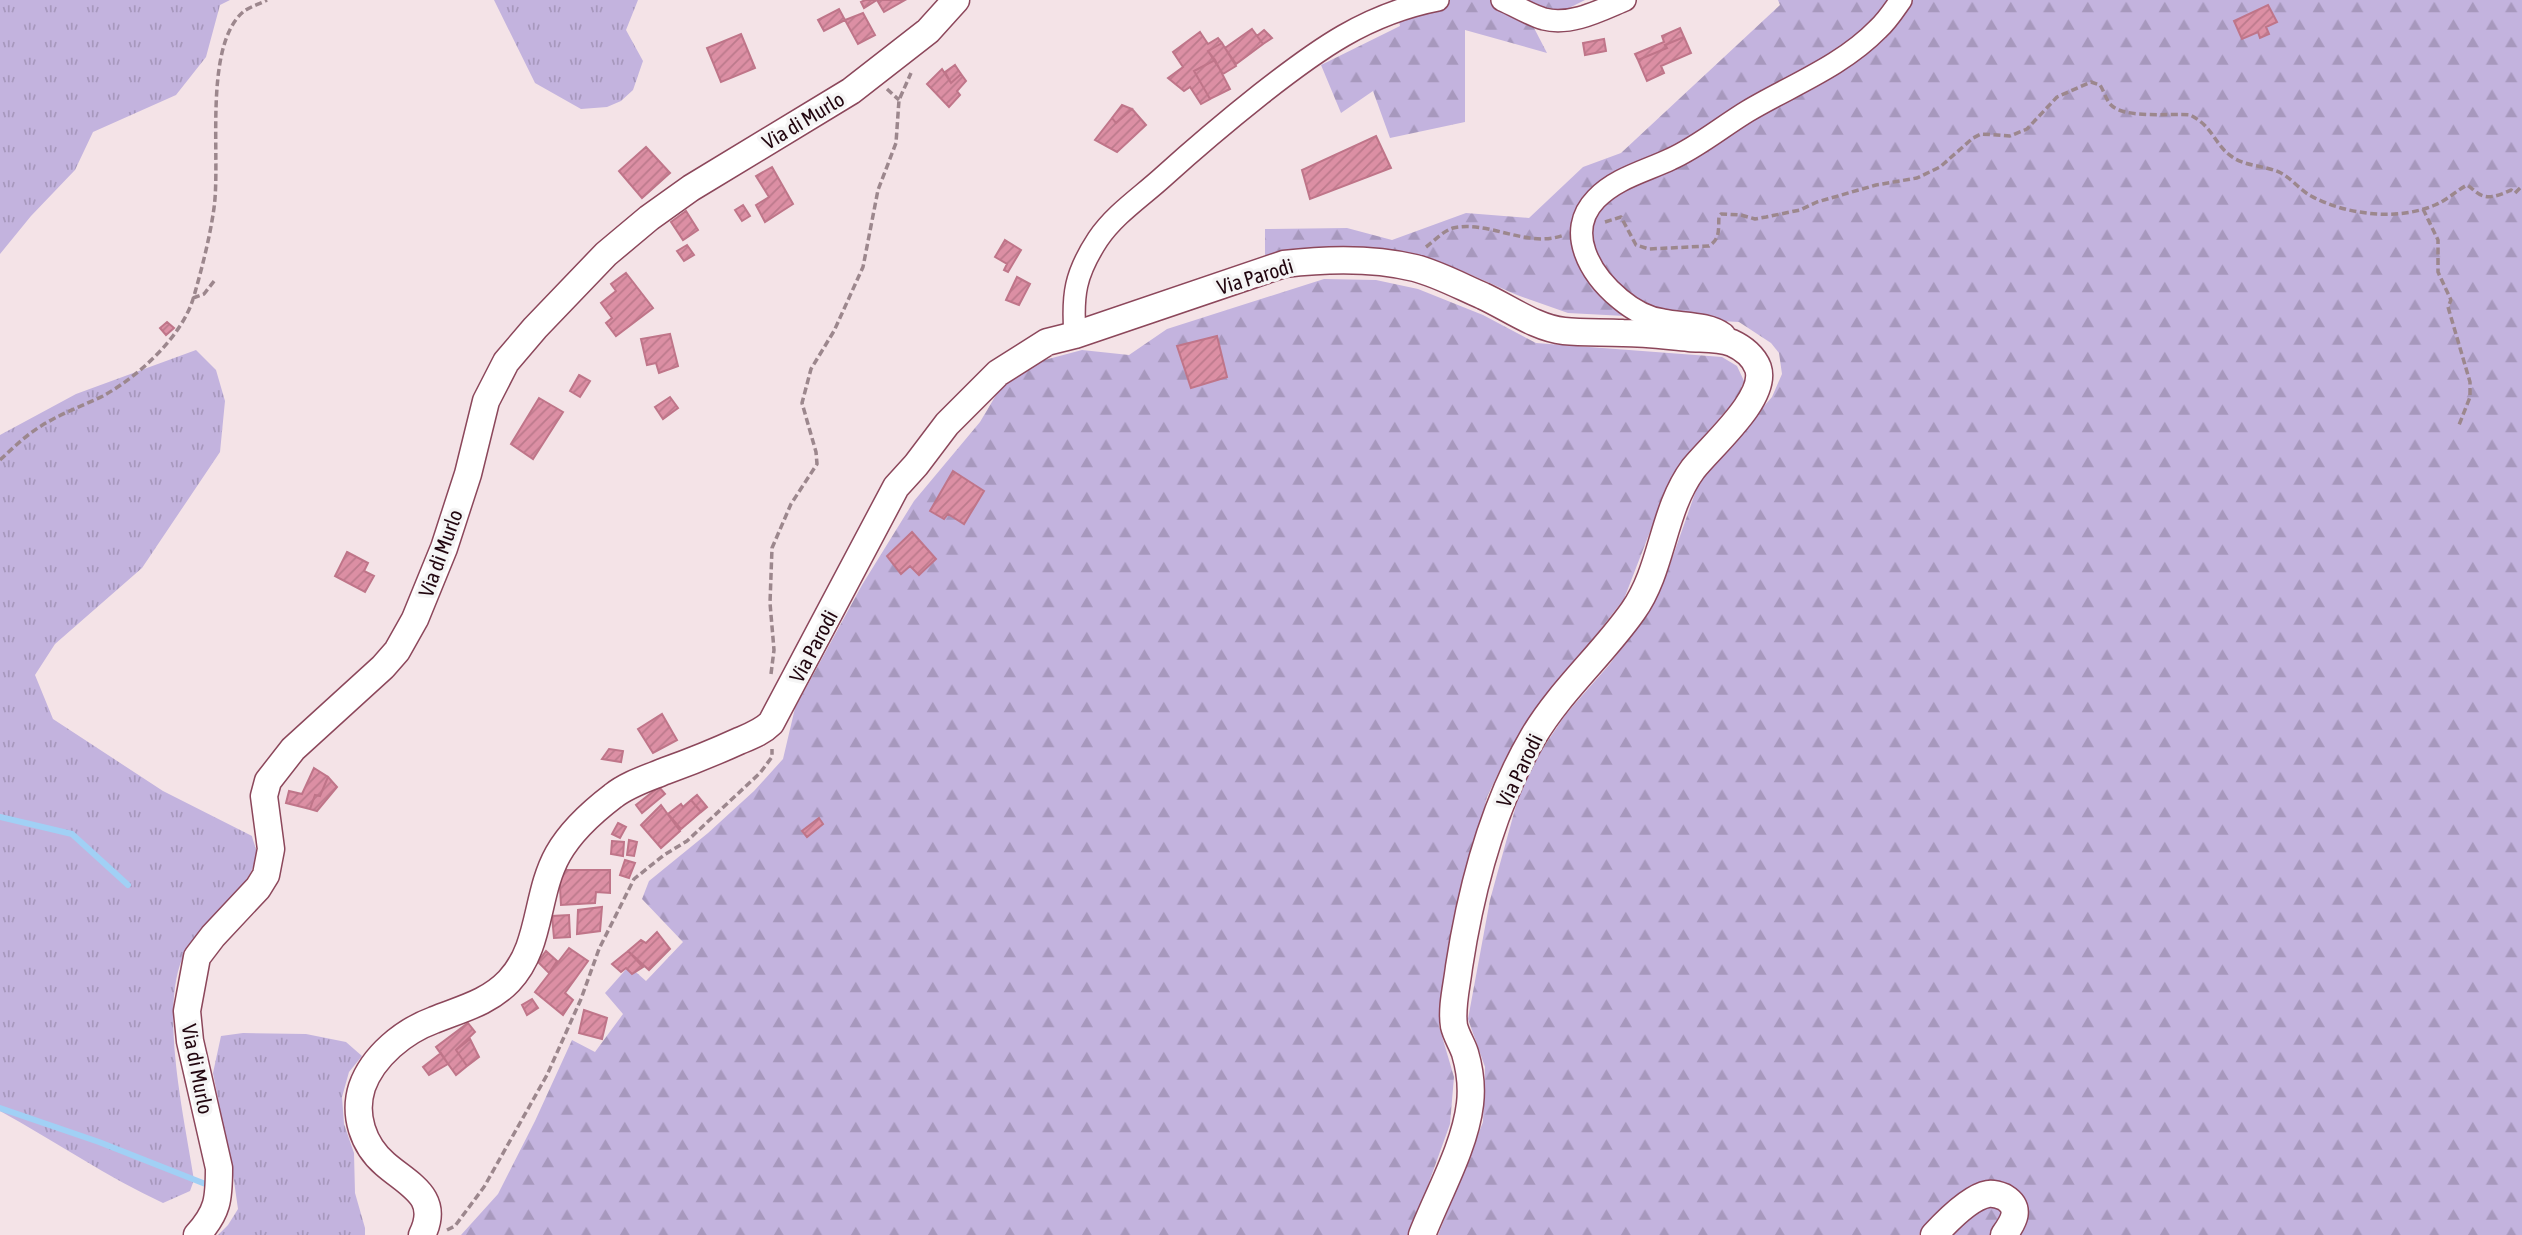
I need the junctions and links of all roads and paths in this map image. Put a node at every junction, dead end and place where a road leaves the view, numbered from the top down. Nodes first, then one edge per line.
1 (267, 0) edge
2 (956, 0) edge
3 (1438, 0) edge
4 (1502, 0) edge
5 (1625, 0) edge
6 (1901, 0) edge
7 (913, 68) dead end
8 (2522, 186) edge
9 (2423, 209) junction
10 (1581, 228) junction
11 (1392, 263) junction
12 (215, 281) dead end
13 (194, 298) junction
14 (1075, 335) junction
15 (1730, 341) junction
16 (2459, 425) dead end
17 (0, 460) edge
18 (771, 677) dead end
19 (764, 730) junction
20 (433, 1233) edge
21 (197, 1235) edge
22 (1422, 1235) edge
23 (1934, 1235) edge
24 (2004, 1235) edge

1 - 13 path
2 - 21 street, Via di Murlo
3 - 14 street
4 - 5 street
6 - 10 street
7 - 18 path
8 - 9 path
9 - 10 path
9 - 16 path
10 - 11 path
10 - 15 street
11 - 14 street, Via Parodi
11 - 15 street, Via Parodi
12 - 13 path
13 - 17 path
14 - 19 street, Via Parodi
15 - 22 street, Via Parodi
19 - 20 path
19 - 20 street
23 - 24 street

